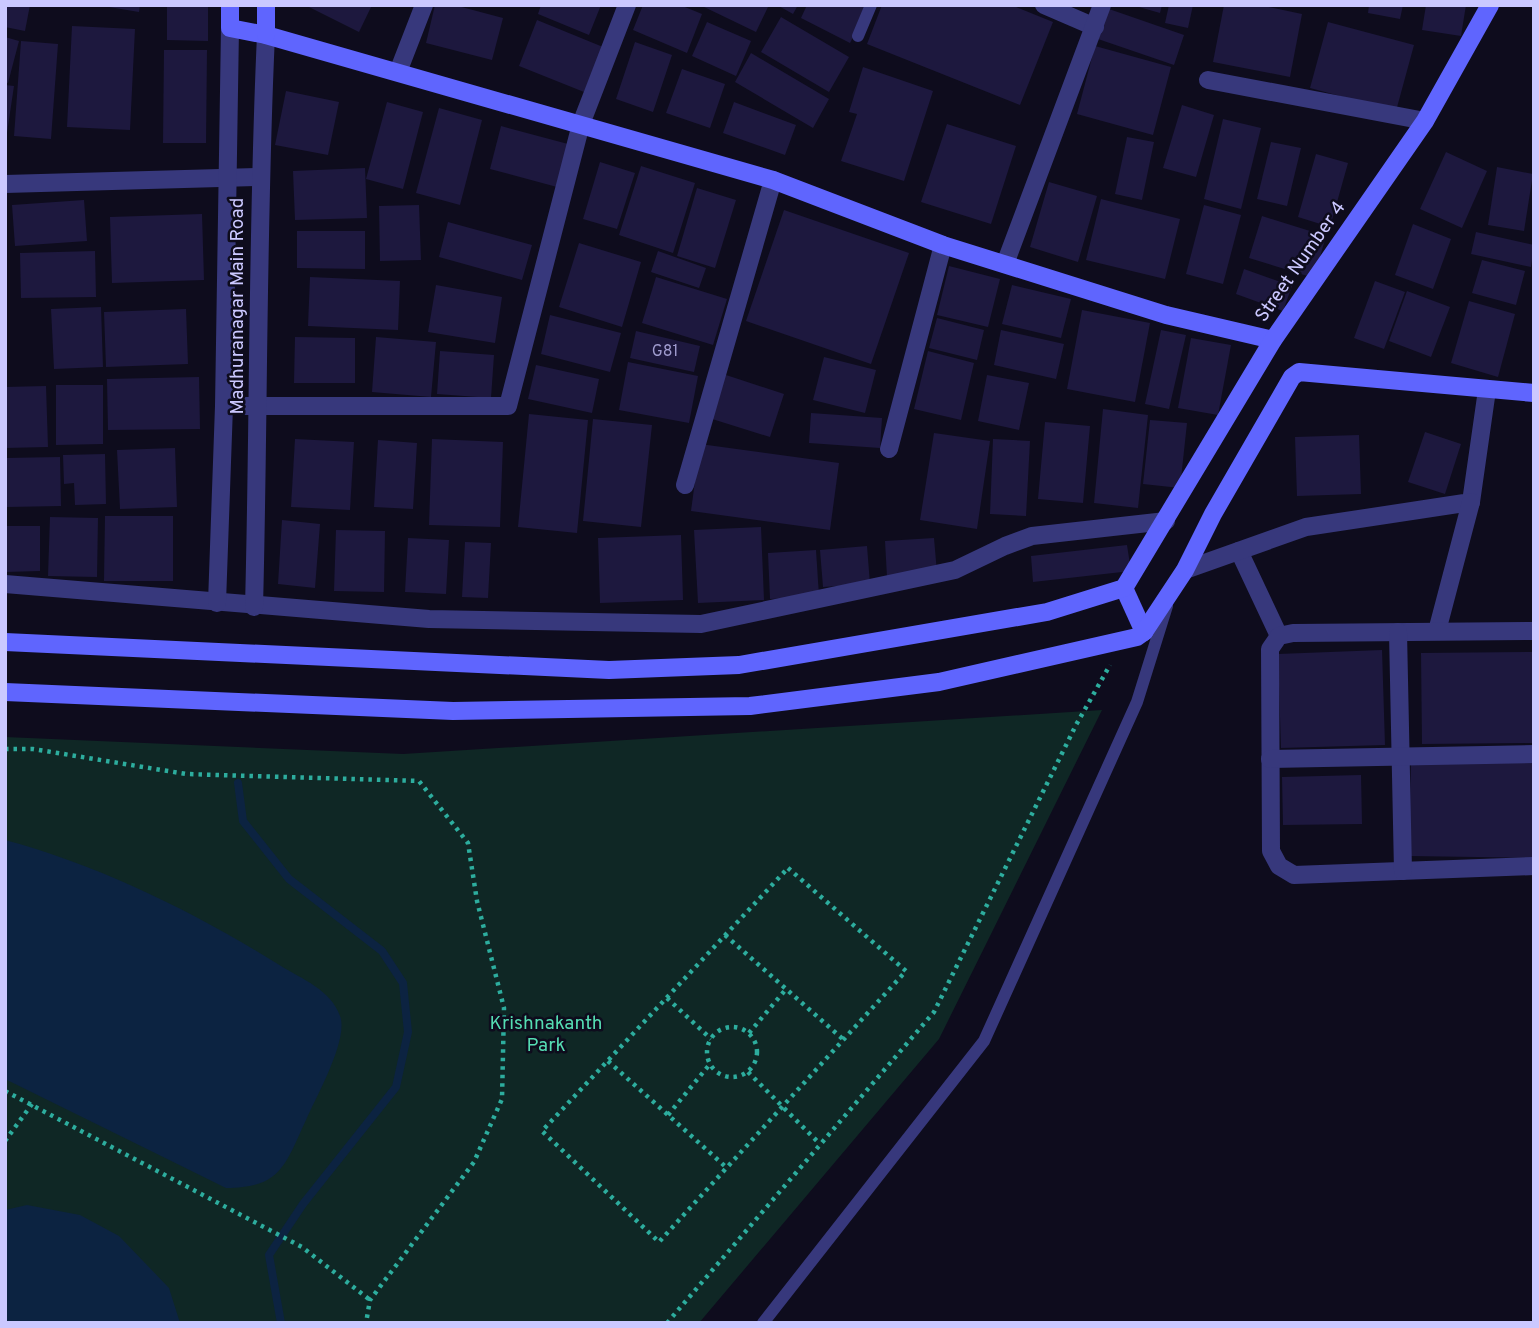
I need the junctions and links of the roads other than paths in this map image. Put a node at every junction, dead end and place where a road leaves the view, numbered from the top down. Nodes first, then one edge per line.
1 (230, 5) edge
2 (266, 5) edge
3 (424, 5) edge
4 (627, 5) edge
5 (871, 5) edge
6 (1044, 5) edge
7 (1102, 5) edge
8 (1490, 5) edge
9 (1095, 27) junction
10 (230, 28) junction
11 (266, 35) junction
12 (858, 36) dead end
13 (398, 72) junction
14 (1208, 80) dead end
15 (1425, 121) junction
16 (581, 124) junction
17 (259, 177) junction
18 (226, 178) junction
19 (773, 180) junction
20 (5, 184) edge
21 (943, 244) junction
22 (1005, 264) junction
23 (1273, 340) junction
24 (1487, 390) junction
25 (1534, 393) edge
26 (224, 406) junction
27 (259, 406) junction
28 (889, 449) dead end
29 (685, 485) dead end
30 (1471, 502) junction
31 (1166, 521) junction
32 (1239, 551) junction
33 (1185, 570) junction
34 (5, 584) edge
35 (1124, 588) junction
36 (1173, 589) junction
37 (217, 603) junction
38 (254, 607) junction
39 (1534, 631) edge
40 (1144, 632) junction
41 (1398, 632) junction
42 (1437, 632) junction
43 (1279, 636) junction
44 (5, 642) edge
45 (5, 692) edge
46 (1534, 754) edge
47 (1400, 756) junction
48 (1270, 759) junction
49 (1534, 866) edge
50 (1403, 871) junction
51 (763, 1323) edge

1 - 10 main road, Madhuranagar Main Road
2 - 11 main road, Madhuranagar Main Road
3 - 13 street
4 - 16 street
5 - 12 lane
6 - 9 street
7 - 9 street
8 - 15 main road, Street Number 4
9 - 22 street
10 - 11 main road
10 - 18 street, Madhuranagar Main Road
11 - 13 main road
11 - 17 street, Madhuranagar Main Road
13 - 16 main road
14 - 15 street
15 - 23 main road, Street Number 4
16 - 19 main road
16 - 27 street
17 - 18 street
17 - 27 street, Madhuranagar Main Road
18 - 20 street
18 - 26 street, Madhuranagar Main Road
19 - 21 main road
19 - 29 street
21 - 22 main road
21 - 28 street
22 - 23 main road
23 - 31 main road, Street Number 4
24 - 25 main road
24 - 30 street
24 - 33 main road
26 - 27 street
26 - 37 street, Madhuranagar Main Road
27 - 38 street, Madhuranagar Main Road
30 - 32 street
30 - 42 street
31 - 35 main road, Street Number 4
31 - 38 street
32 - 33 street
32 - 43 street
33 - 36 main road
34 - 37 street
35 - 40 main road
35 - 44 main road
36 - 40 main road
36 - 51 lane
37 - 38 street
39 - 42 street
40 - 45 main road
41 - 42 street
41 - 43 street
41 - 47 street
43 - 48 street
46 - 47 street
47 - 48 street
47 - 50 street
48 - 50 street
49 - 50 street

